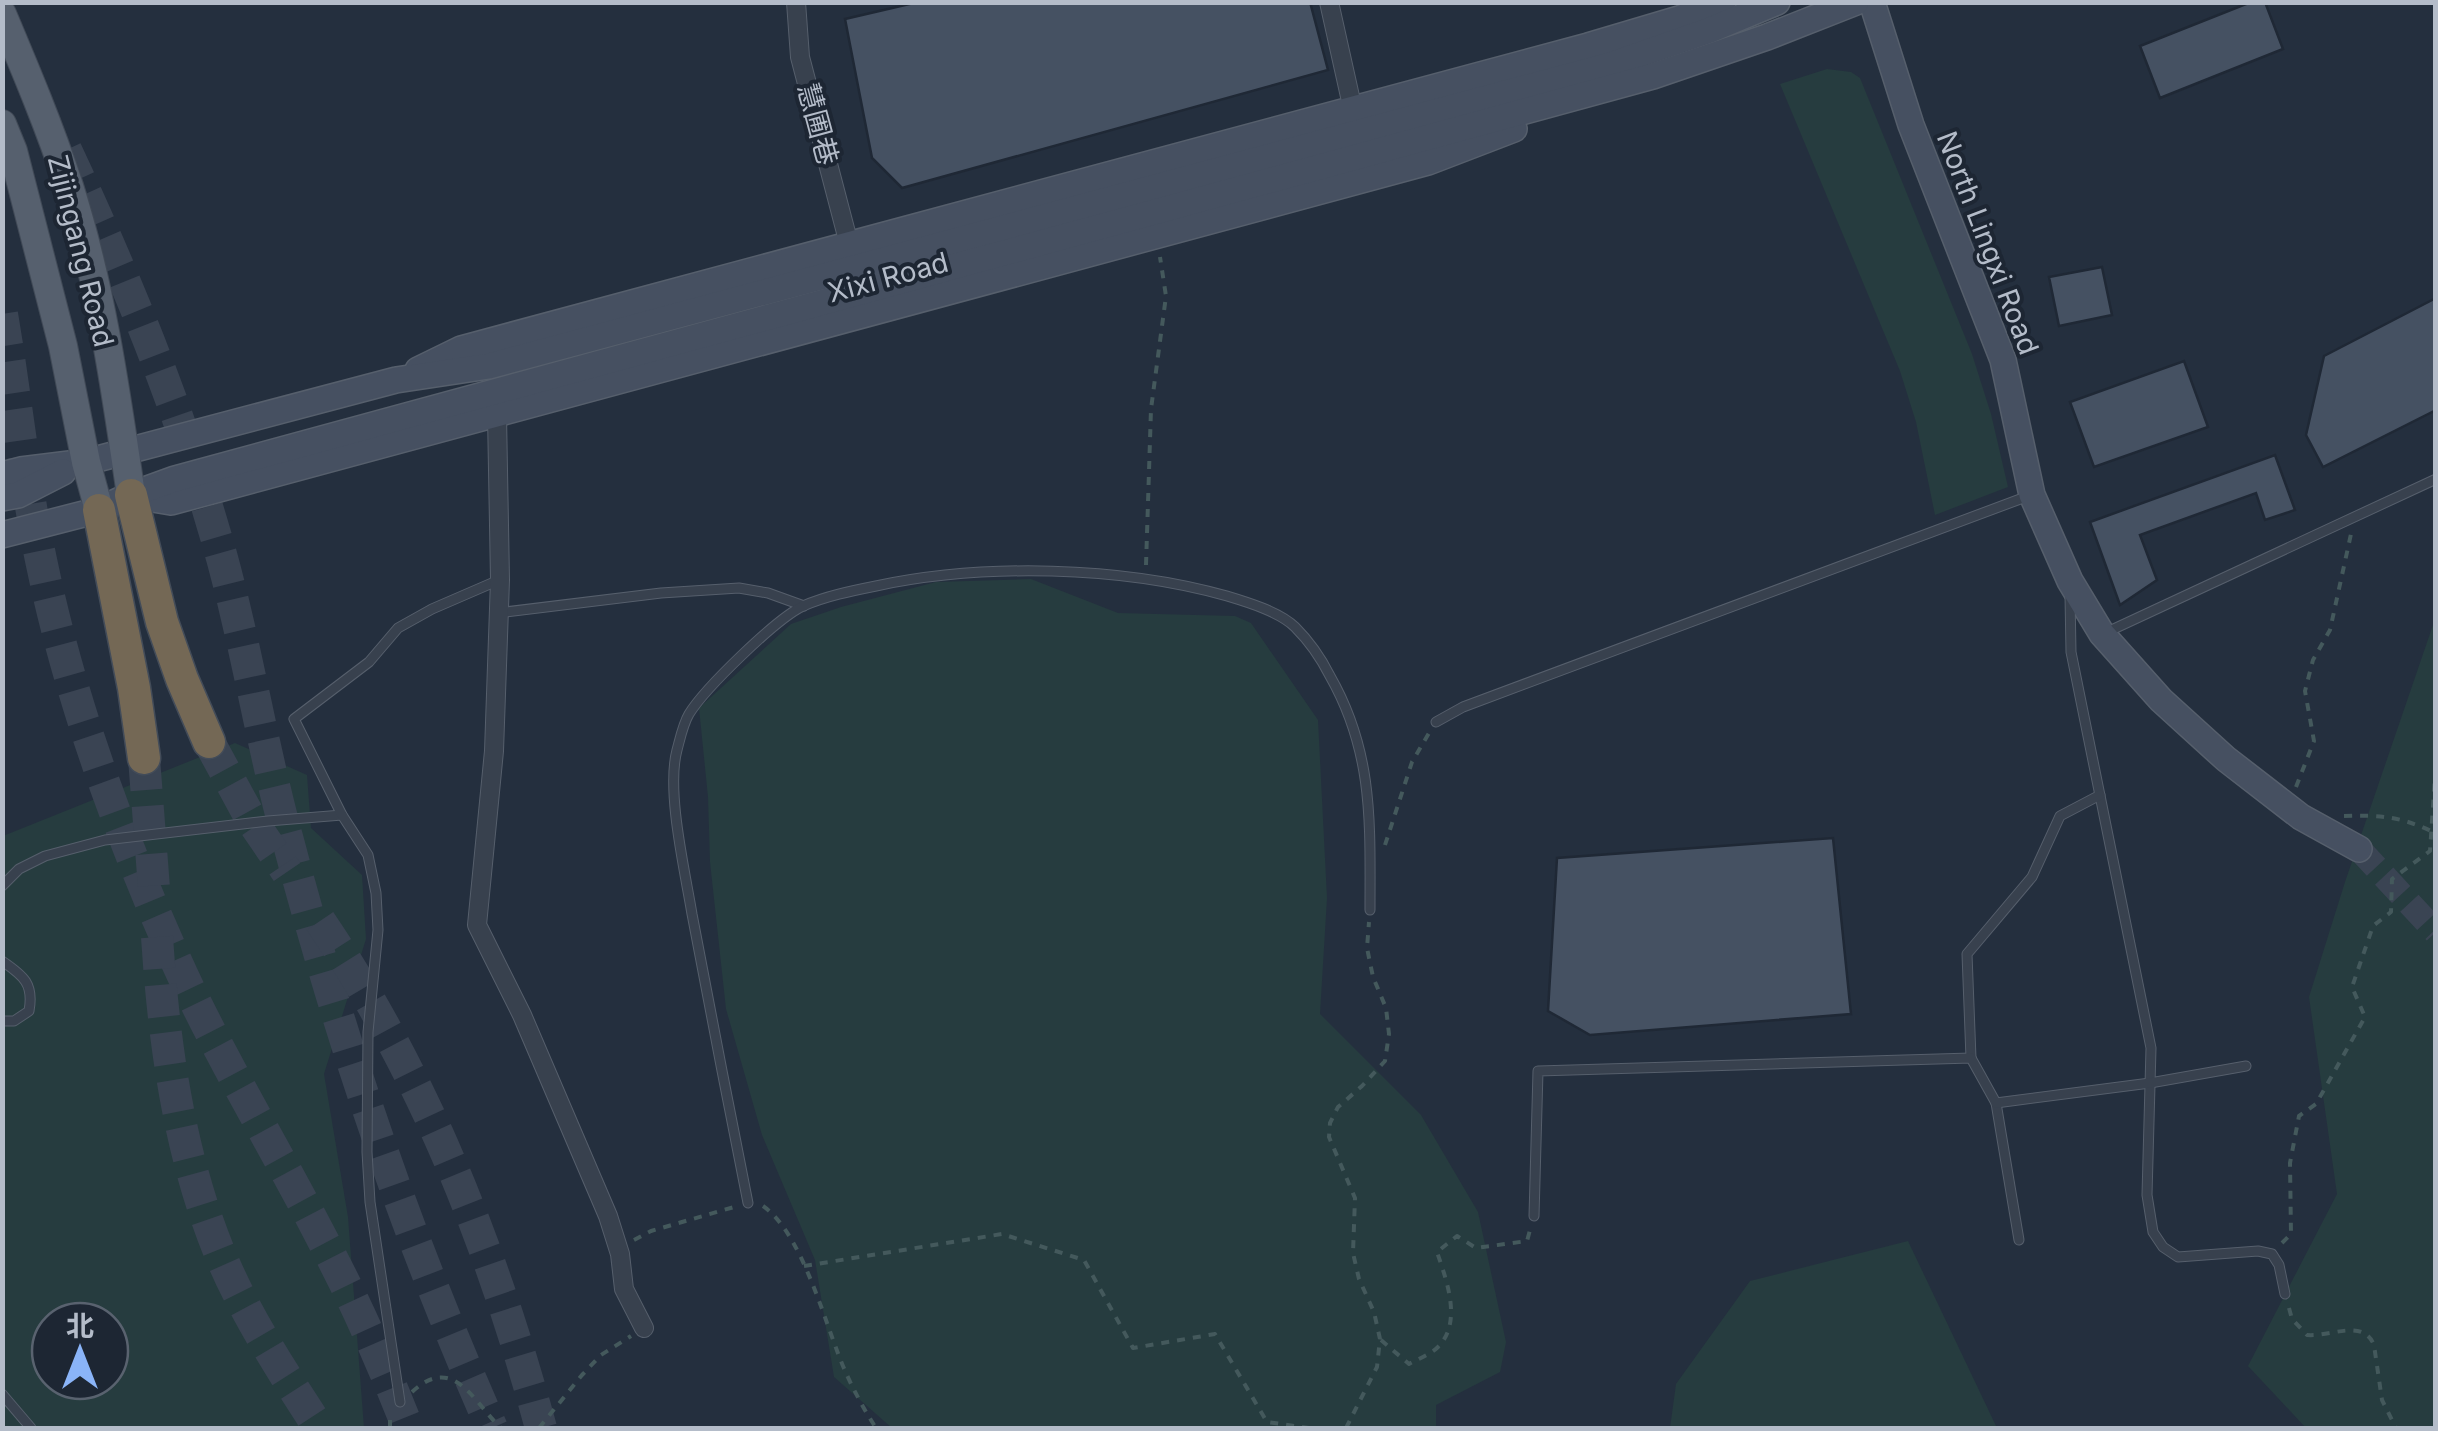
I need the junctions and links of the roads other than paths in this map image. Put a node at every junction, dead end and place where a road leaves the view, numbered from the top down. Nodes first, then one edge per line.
1 (796, 2) edge
2 (1329, 2) edge
3 (1722, 2) edge
4 (1777, 2) edge
5 (1856, 2) edge
6 (1872, 2) edge
7 (2, 14) edge
8 (1653, 76) junction
9 (1353, 110) junction
10 (2, 124) edge
11 (849, 244) junction
12 (396, 380) junction
13 (497, 414) junction
14 (124, 451) junction
15 (86, 462) junction
16 (2, 475) edge
17 (2436, 479) edge
18 (130, 495) junction
19 (2032, 495) junction
20 (2, 498) edge
21 (98, 510) junction
22 (2, 535) edge
23 (500, 580) junction
24 (2070, 580) junction
25 (804, 606) junction
26 (497, 613) junction
27 (2102, 634) junction
28 (1436, 722) road end
29 (209, 742) tunnel mouth
30 (144, 758) tunnel mouth
31 (2100, 796) junction
32 (342, 815) junction
33 (2359, 850) tunnel mouth
34 (2, 886) edge
35 (1370, 910) road end
36 (2, 961) edge
37 (2, 1022) edge
38 (1971, 1058) junction
39 (2246, 1066) dead end
40 (2150, 1082) junction
41 (1996, 1103) junction
42 (748, 1203) road end
43 (1534, 1216) road end
44 (2019, 1240) dead end
45 (2285, 1294) road end
46 (644, 1328) road end
47 (2, 1394) edge
48 (400, 1402) road end
49 (31, 1428) edge

1 - 11 street, 慧圃巷
2 - 9 street
3 - 9 main road, Xixi Road
4 - 12 main road, Xixi Road
5 - 8 main road, Xixi Road
6 - 19 main road, North Lingxi Road
7 - 14 main road, Zijingang Road
8 - 13 main road, Xixi Road
8 - 18 main road, Xixi Road
9 - 11 main road, Xixi Road
10 - 15 main road, Zijingang Road
11 - 12 main road, Xixi Road
12 - 14 main road, Xixi Road
13 - 18 main road, Xixi Road
13 - 23 street
14 - 15 main road, Xixi Road
14 - 18 main road, Zijingang Road
15 - 16 main road, Xixi Road
15 - 20 main road, Xixi Road
15 - 21 main road, Zijingang Road
17 - 27 lane
18 - 21 main road, Xixi Road
18 - 29 highway
19 - 24 main road, North Lingxi Road
19 - 28 lane
21 - 22 main road, Xixi Road
21 - 30 highway
23 - 26 street
23 - 32 lane
24 - 27 main road, North Lingxi Road
24 - 31 lane
25 - 26 lane
25 - 35 lane
25 - 42 lane
26 - 46 street
27 - 33 main road, North Lingxi Road
31 - 38 lane
31 - 40 lane
32 - 34 lane
32 - 48 lane
36 - 37 lane
38 - 41 lane
38 - 43 lane
39 - 40 lane
40 - 41 lane
40 - 45 lane
41 - 44 lane
47 - 49 lane

